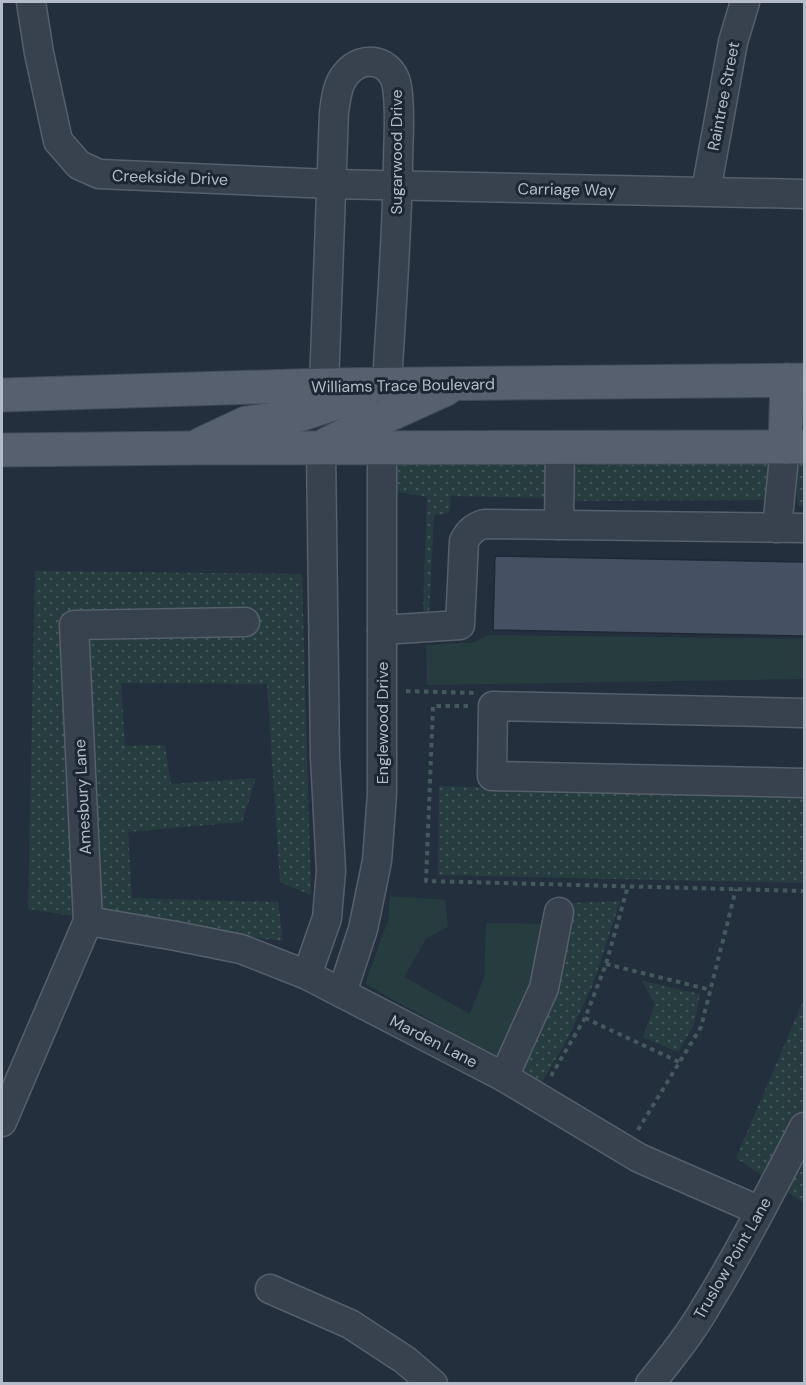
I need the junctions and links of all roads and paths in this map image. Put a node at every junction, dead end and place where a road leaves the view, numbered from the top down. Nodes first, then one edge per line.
1 (31, 2) edge
2 (746, 2) edge
3 (330, 184) junction
4 (398, 185) junction
5 (706, 191) junction
6 (804, 194) edge
7 (796, 380) edge
8 (457, 384) junction
9 (387, 385) junction
10 (324, 386) junction
11 (2, 395) edge
12 (795, 447) edge
13 (192, 448) junction
14 (321, 448) junction
15 (382, 448) junction
16 (560, 448) junction
17 (2, 450) edge
18 (559, 525) junction
19 (791, 528) edge
20 (245, 622) dead end
21 (382, 630) junction
22 (493, 706) junction
23 (804, 713) edge
24 (804, 783) edge
25 (628, 886) junction
26 (736, 889) junction
27 (804, 891) edge
28 (559, 912) dead end
29 (88, 921) junction
30 (606, 964) junction
31 (307, 975) junction
32 (711, 990) junction
33 (342, 993) junction
34 (585, 1018) junction
35 (680, 1062) junction
36 (504, 1077) junction
37 (550, 1078) dead end
38 (2, 1122) edge
39 (804, 1127) edge
40 (636, 1133) dead end
41 (760, 1211) junction
42 (270, 1289) dead end
43 (433, 1383) edge
44 (650, 1383) edge

1 - 3 street, Creekside Drive
2 - 5 street, Raintree Street
3 - 4 street, Carriage Way
3 - 4 street, Sugarwood Drive
3 - 10 street, Sugarwood Drive
4 - 5 street, Carriage Way
4 - 9 street, Sugarwood Drive
5 - 6 street, Carriage Way
7 - 8 main road, Williams Trace Boulevard
7 - 12 main road
8 - 9 main road, Williams Trace Boulevard
8 - 14 main road
9 - 10 main road, Williams Trace Boulevard
9 - 13 main road
10 - 11 main road, Williams Trace Boulevard
12 - 16 main road
12 - 19 street
13 - 14 main road
13 - 17 main road
14 - 15 main road
14 - 31 street
15 - 16 main road
15 - 21 street, Englewood Drive
16 - 18 street
18 - 19 street
18 - 21 street
20 - 29 street, Amesbury Lane
21 - 33 street, Englewood Drive
22 - 23 street
22 - 24 street
22 - 25 path
25 - 26 path
25 - 30 path
26 - 27 path
26 - 32 path
28 - 36 street
29 - 31 street, Marden Lane
29 - 38 street, Amesbury Lane
30 - 32 path
30 - 34 path
31 - 33 street, Marden Lane
32 - 35 path
33 - 36 street, Marden Lane
34 - 35 path
34 - 37 path
35 - 40 path
36 - 41 street, Marden Lane
39 - 41 street, Truslow Point Lane
41 - 44 street, Truslow Point Lane
42 - 43 street

